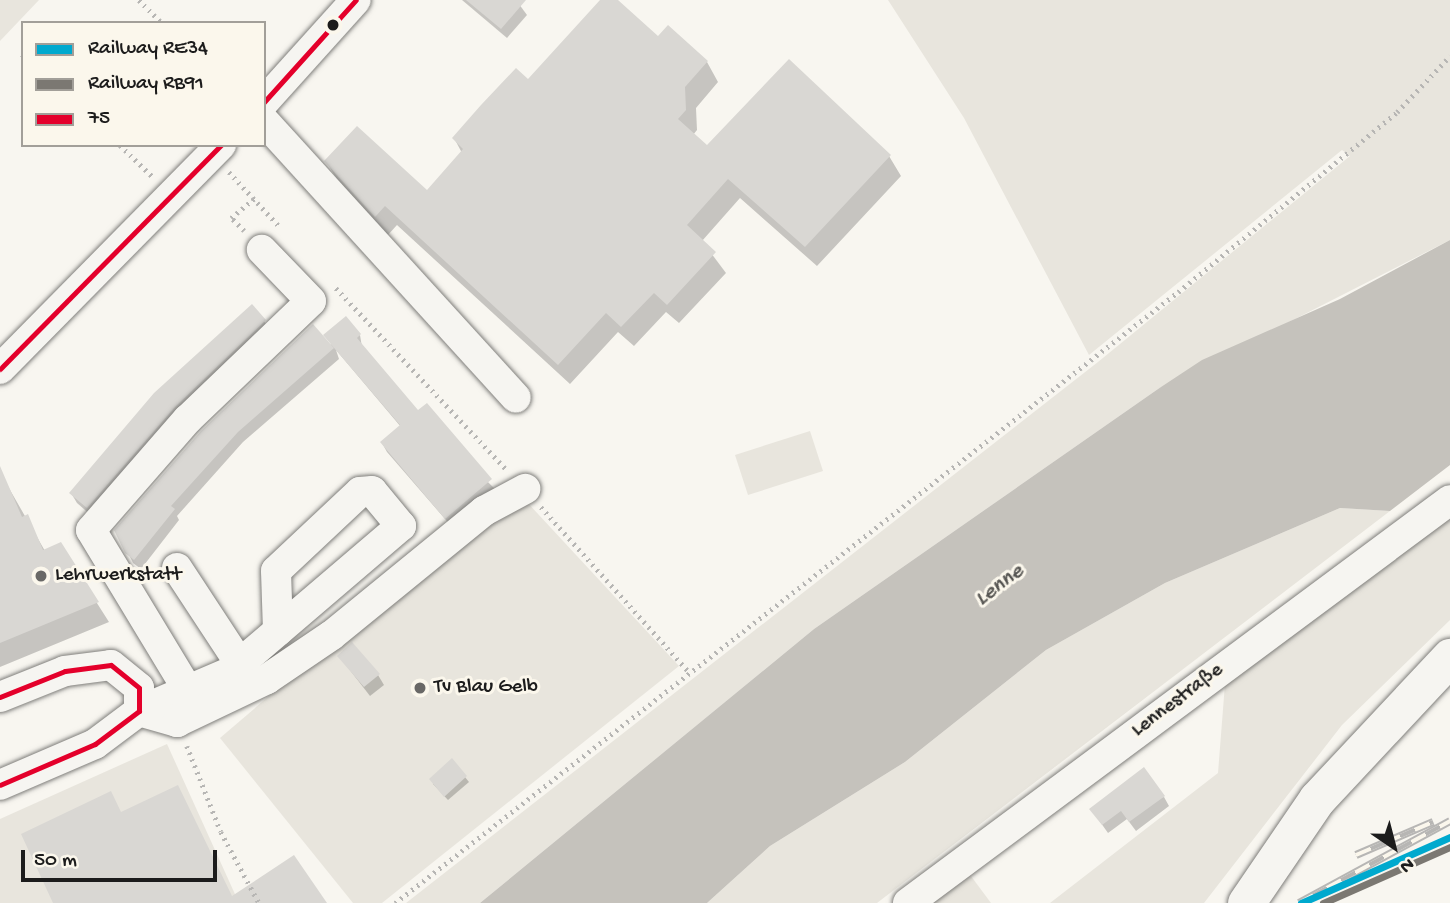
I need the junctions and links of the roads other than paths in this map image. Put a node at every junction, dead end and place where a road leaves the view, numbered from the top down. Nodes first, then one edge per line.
1 (356, 0) edge
2 (266, 100) edge
3 (266, 123) edge
4 (216, 150) edge
5 (272, 240) road end
6 (0, 369) edge
7 (516, 398) dead end
8 (524, 489) road end
9 (1450, 499) edge
10 (177, 568) dead end
11 (278, 631) junction
12 (1450, 657) edge
13 (240, 664) junction
14 (189, 692) junction
15 (0, 697) edge
16 (139, 711) junction
17 (0, 785) edge
18 (1248, 900) edge
19 (908, 903) edge

1 - 2 street
3 - 7 street
4 - 6 street
5 - 14 street
8 - 16 street
9 - 19 street, Lennestraße
10 - 13 street
11 - 11 street
11 - 13 street
12 - 18 main road
13 - 14 street
14 - 16 street
15 - 16 street
16 - 17 street

